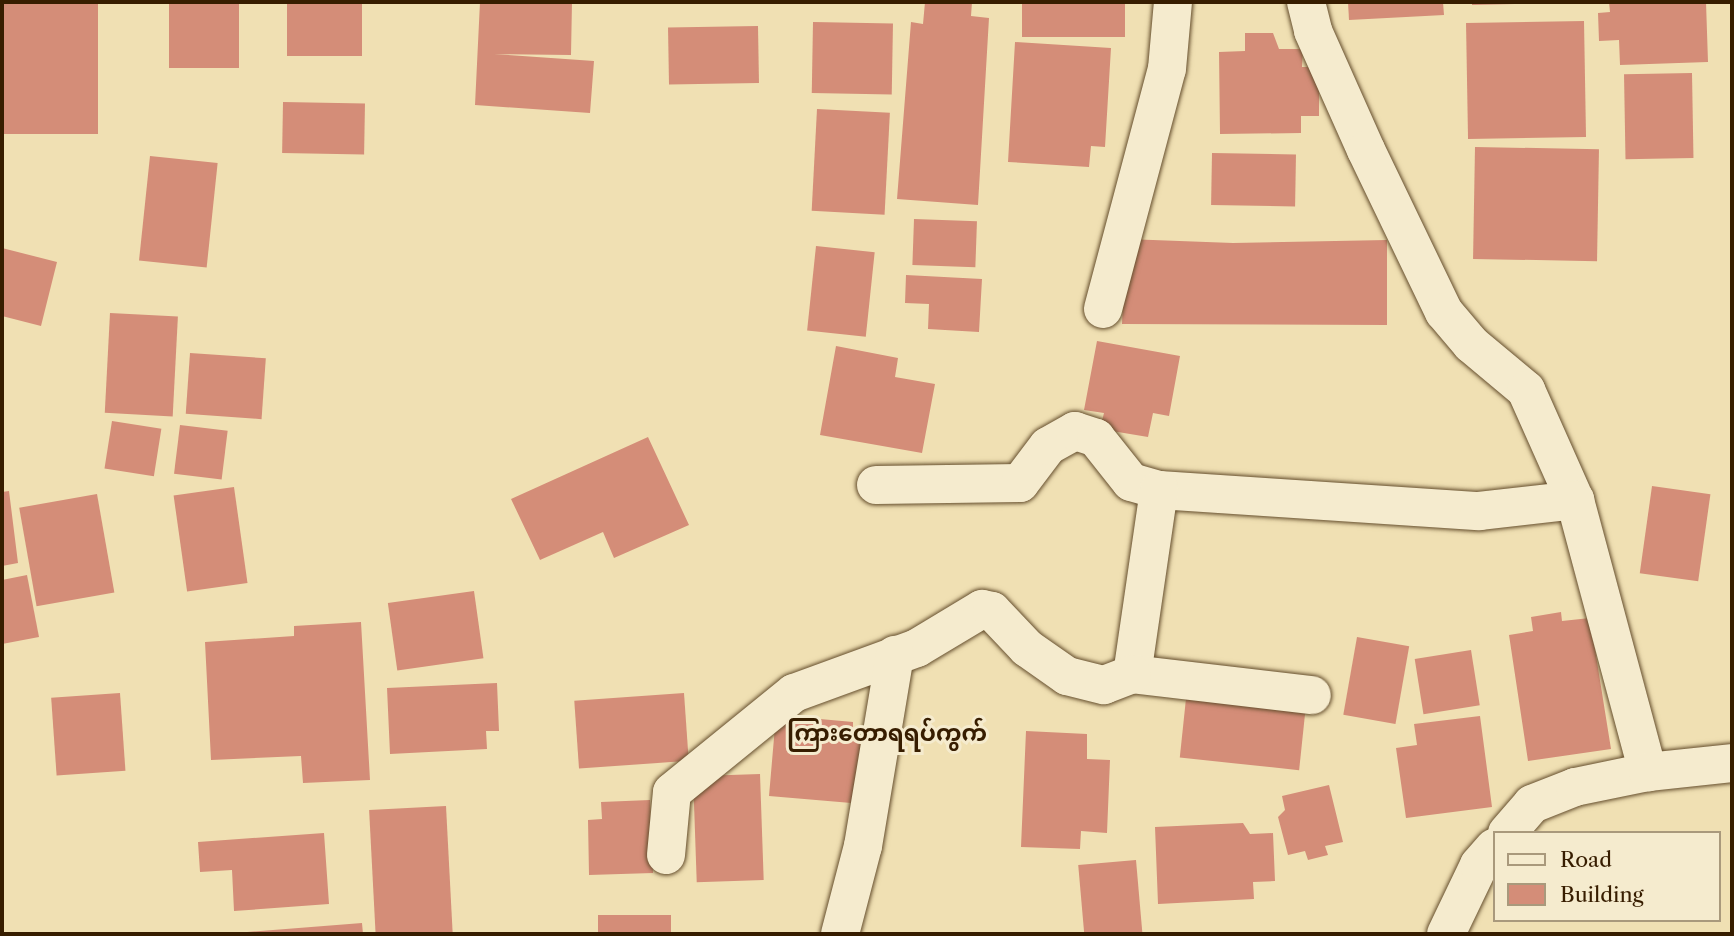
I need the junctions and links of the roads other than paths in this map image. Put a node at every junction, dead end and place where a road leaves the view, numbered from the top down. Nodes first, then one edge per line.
1 (1173, 2) edge
2 (1306, 2) edge
3 (1103, 309) dead end
4 (876, 485) dead end
5 (1159, 490) junction
6 (1575, 500) junction
7 (895, 655) junction
8 (1132, 674) junction
9 (1312, 695) dead end
10 (1732, 764) edge
11 (1648, 772) junction
12 (1509, 831) edge
13 (1492, 850) edge
14 (666, 855) dead end
15 (840, 934) edge
16 (1446, 934) edge

1 - 3 street
2 - 6 street
4 - 5 street
5 - 6 street
5 - 8 street
6 - 11 street
7 - 8 street
7 - 14 street
7 - 15 street
8 - 9 street
10 - 11 street
11 - 12 street
13 - 16 street

